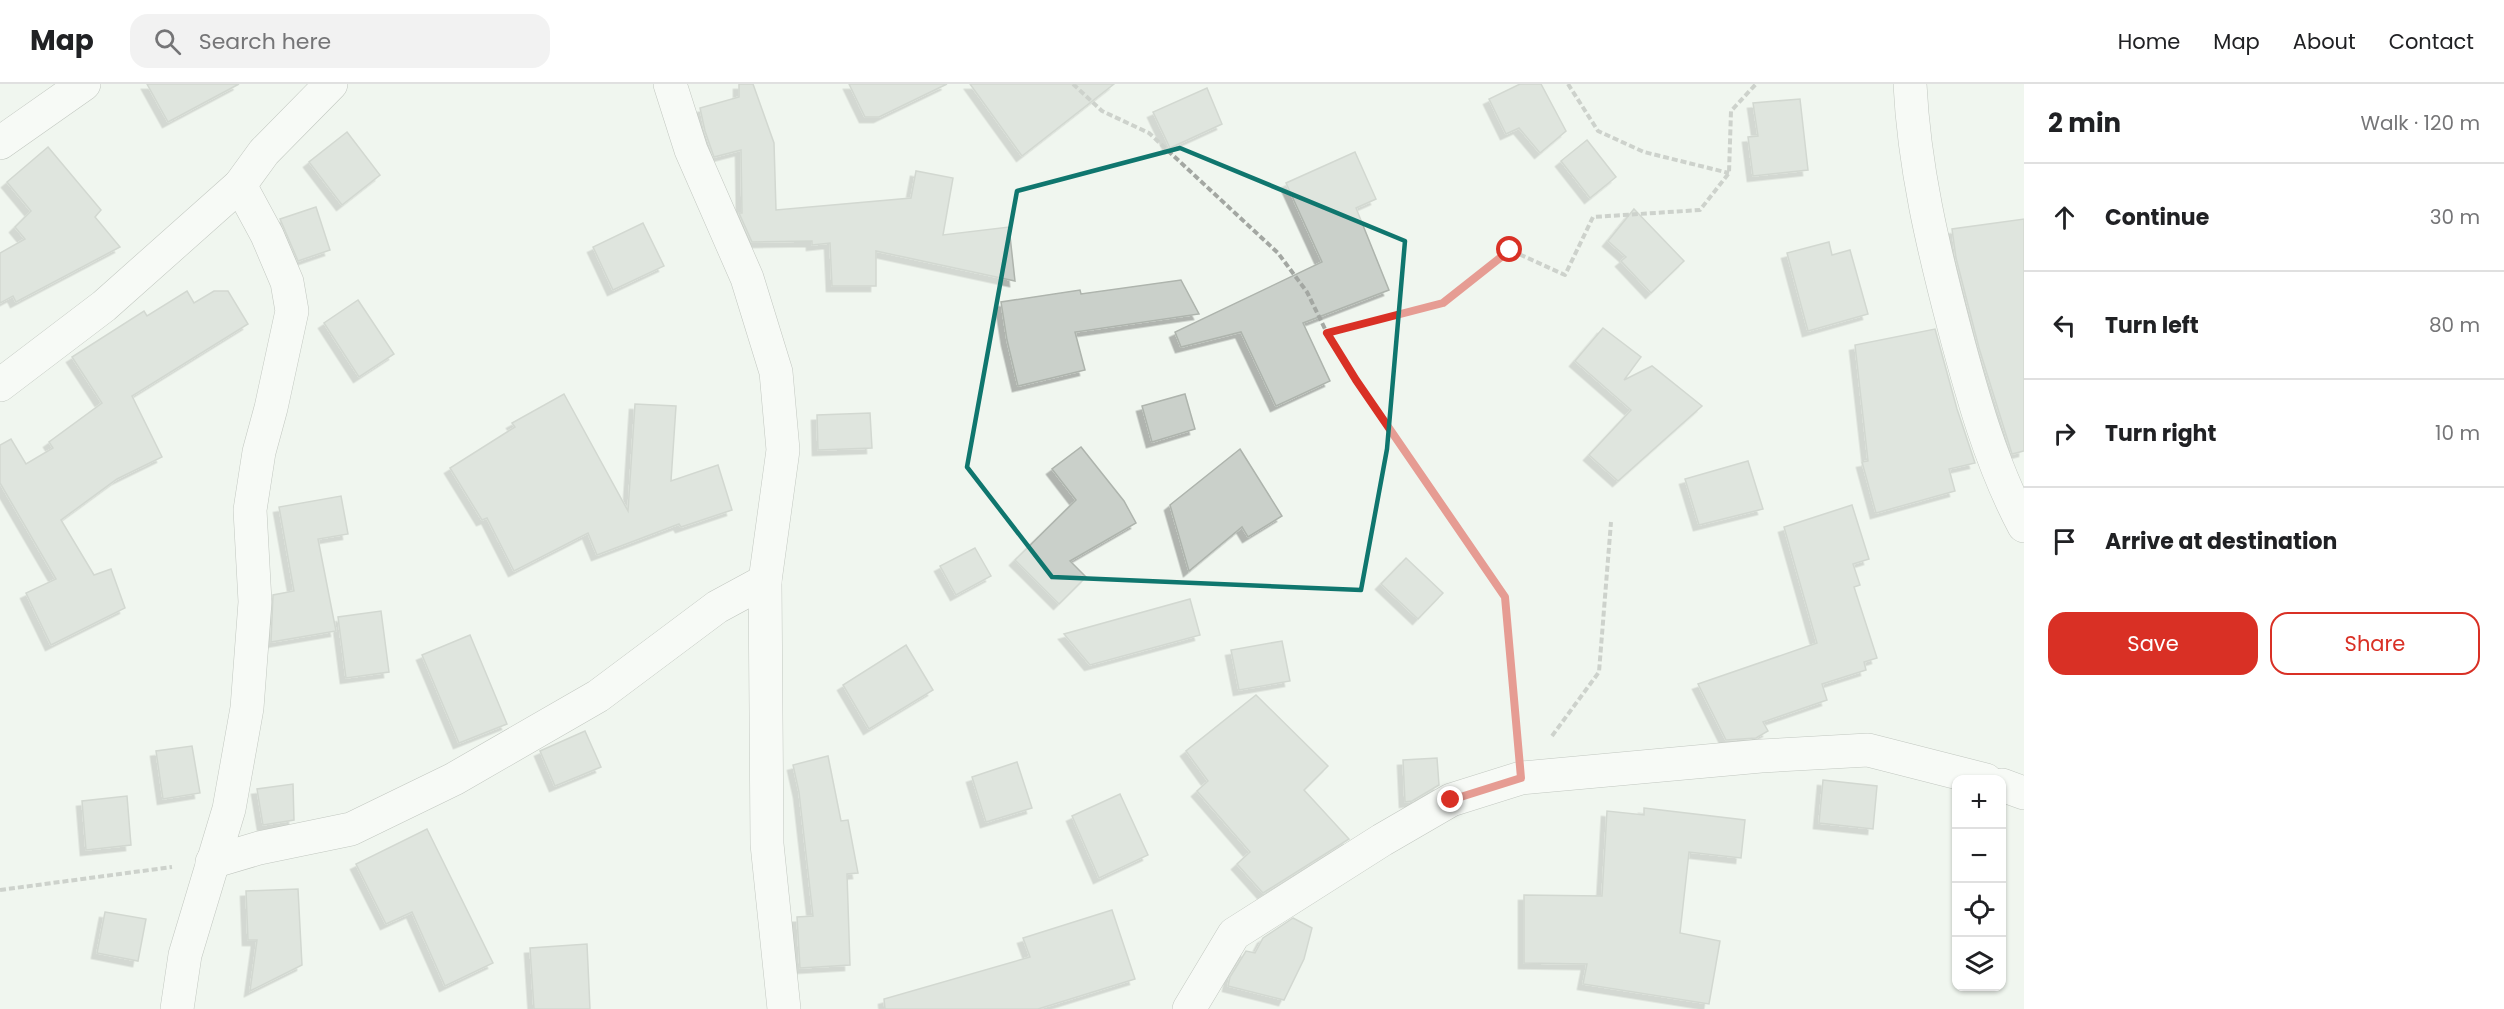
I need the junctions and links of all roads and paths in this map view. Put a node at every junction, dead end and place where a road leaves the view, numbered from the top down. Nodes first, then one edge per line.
1 (84, 84) edge
2 (331, 84) edge
3 (670, 84) edge
4 (1073, 84) edge
5 (1568, 84) edge
6 (1756, 84) edge
7 (1910, 84) edge
8 (0, 143) edge
9 (1729, 173) junction
10 (240, 185) junction
11 (1327, 333) junction
12 (2, 380) edge
13 (1611, 522) dead end
14 (2024, 526) edge
15 (765, 581) junction
16 (1966, 775) edge
17 (1521, 778) junction
18 (2006, 787) edge
19 (2024, 793) edge
20 (213, 862) junction
21 (0, 890) edge
22 (177, 1009) edge
23 (784, 1009) edge
24 (1189, 1009) edge

1 - 8 street
2 - 10 street
3 - 15 street
4 - 11 path
5 - 9 path
6 - 9 path
7 - 14 street
9 - 11 path
10 - 12 street
10 - 20 street
11 - 17 path
13 - 17 path
15 - 20 street
15 - 23 street
16 - 17 street
17 - 24 street
18 - 19 street
20 - 21 path
20 - 22 street

